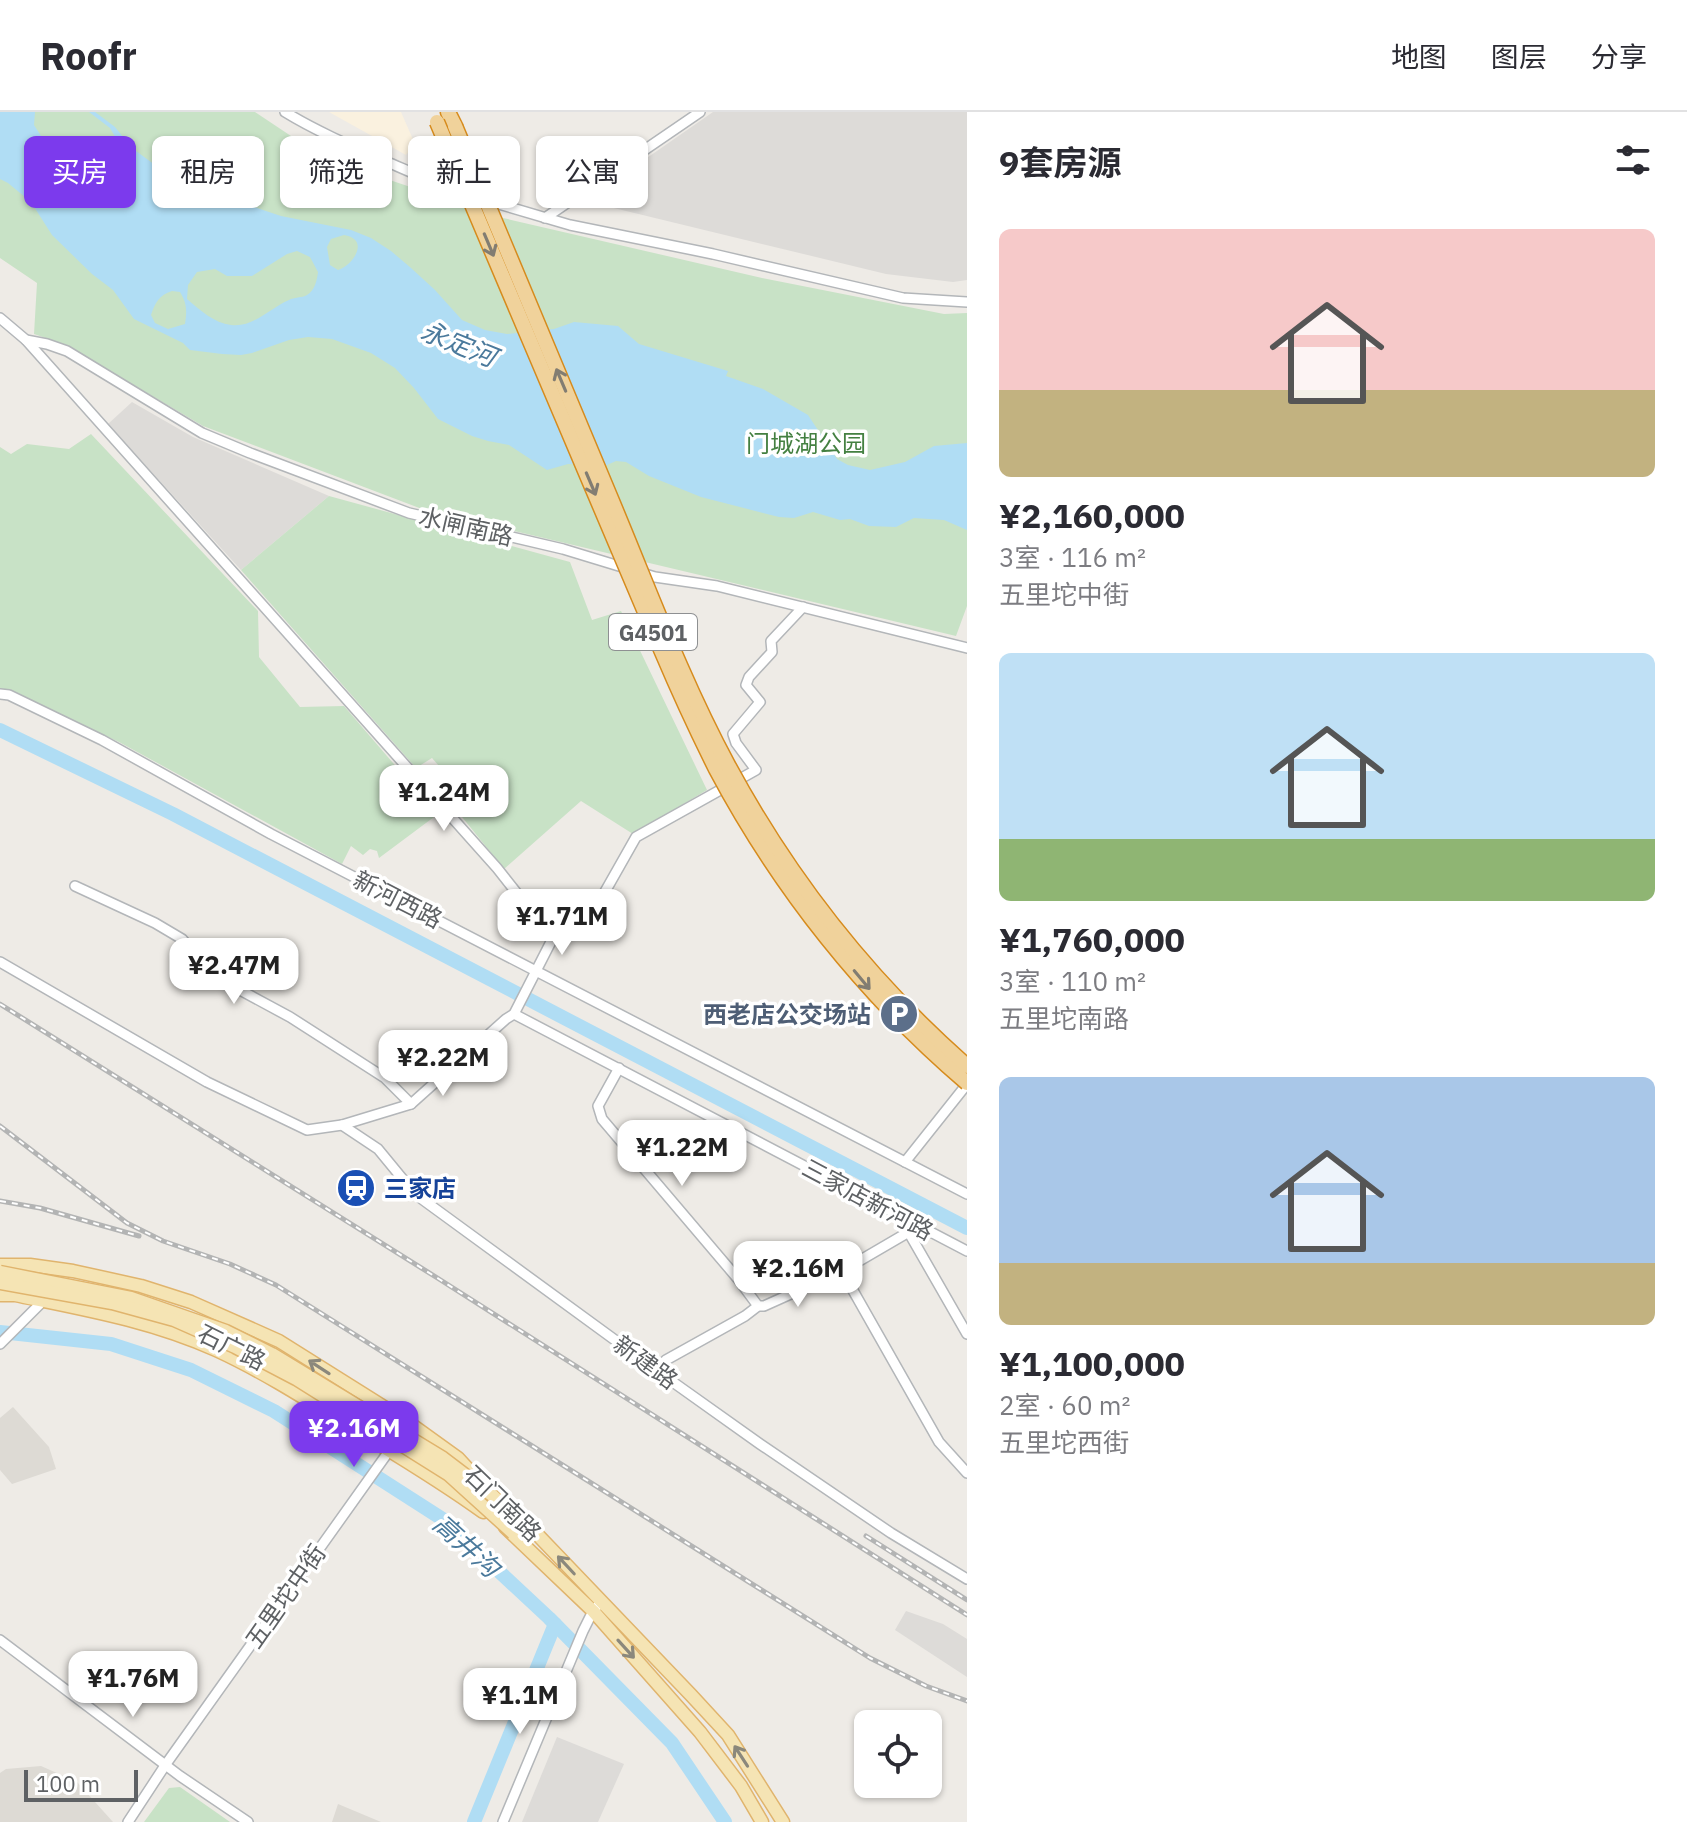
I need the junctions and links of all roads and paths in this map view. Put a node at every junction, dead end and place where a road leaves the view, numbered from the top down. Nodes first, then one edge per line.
1 (285, 112) edge
2 (700, 112) edge
3 (443, 118) edge
4 (545, 218) junction
5 (967, 302) edge
6 (0, 318) edge
7 (26, 340) junction
8 (803, 607) junction
9 (967, 648) edge
10 (0, 694) edge
11 (75, 886) dead end
12 (558, 928) junction
13 (0, 962) edge
14 (536, 971) junction
15 (514, 1014) junction
16 (967, 1066) edge
17 (619, 1068) junction
18 (967, 1084) edge
19 (411, 1104) junction
20 (342, 1125) junction
21 (905, 1162) junction
22 (967, 1194) edge
23 (919, 1226) junction
24 (909, 1233) junction
25 (967, 1251) edge
26 (0, 1265) edge
27 (73, 1271) junction
28 (842, 1271) junction
29 (0, 1272) edge
30 (0, 1283) edge
31 (0, 1295) edge
32 (43, 1301) junction
33 (758, 1306) junction
34 (967, 1334) edge
35 (0, 1344) edge
36 (656, 1370) junction
37 (389, 1451) junction
38 (967, 1473) edge
39 (493, 1496) junction
40 (513, 1533) junction
41 (967, 1579) edge
42 (597, 1607) junction
43 (0, 1640) edge
44 (166, 1764) junction
45 (128, 1822) edge
46 (248, 1822) edge
47 (503, 1822) edge
48 (762, 1822) edge
49 (783, 1822) edge

1 - 4 street
2 - 4 street
16 -> 3 highway, G4501, bridge
3 -> 18 highway, G4501, bridge
4 - 5 street
6 - 7 street, 水闸南路
7 - 8 street, 水闸南路
7 - 12 street
8 - 9 street, 水闸南路
8 - 12 street
10 - 14 street, 新河西路
11 - 19 street
12 - 14 street
13 - 20 street
14 - 15 street
14 - 21 street, 新河西路
15 - 17 street, 三家店新河路
15 - 19 street
17 - 23 street, 三家店新河路
17 - 33 street
18 - 21 street
19 - 20 street
20 - 36 street, 新建路
21 - 22 street, 新河西路
23 - 24 street
23 - 25 street, 三家店新河路
24 - 28 street
24 - 34 street
26 - 27 main road, 石门南路
27 - 32 street
39 -> 27 main road, 石门南路
28 - 33 street
28 - 38 street
29 - 39 main road, 石广路, bridge
30 - 40 main road, 石广路, bridge
31 - 32 main road, 石门南路
32 - 35 street
32 - 37 main road, 石门南路
33 - 36 street
36 - 41 street, 新建路
37 - 40 main road, 石门南路
37 - 44 street, 五里坨中街
42 -> 39 main road, 石门南路
40 - 42 main road, 石门南路
42 - 47 street
42 -> 48 main road, 石门南路
49 -> 42 main road, 石门南路
43 - 44 street
44 - 45 street, 五里坨中街
44 - 46 street

